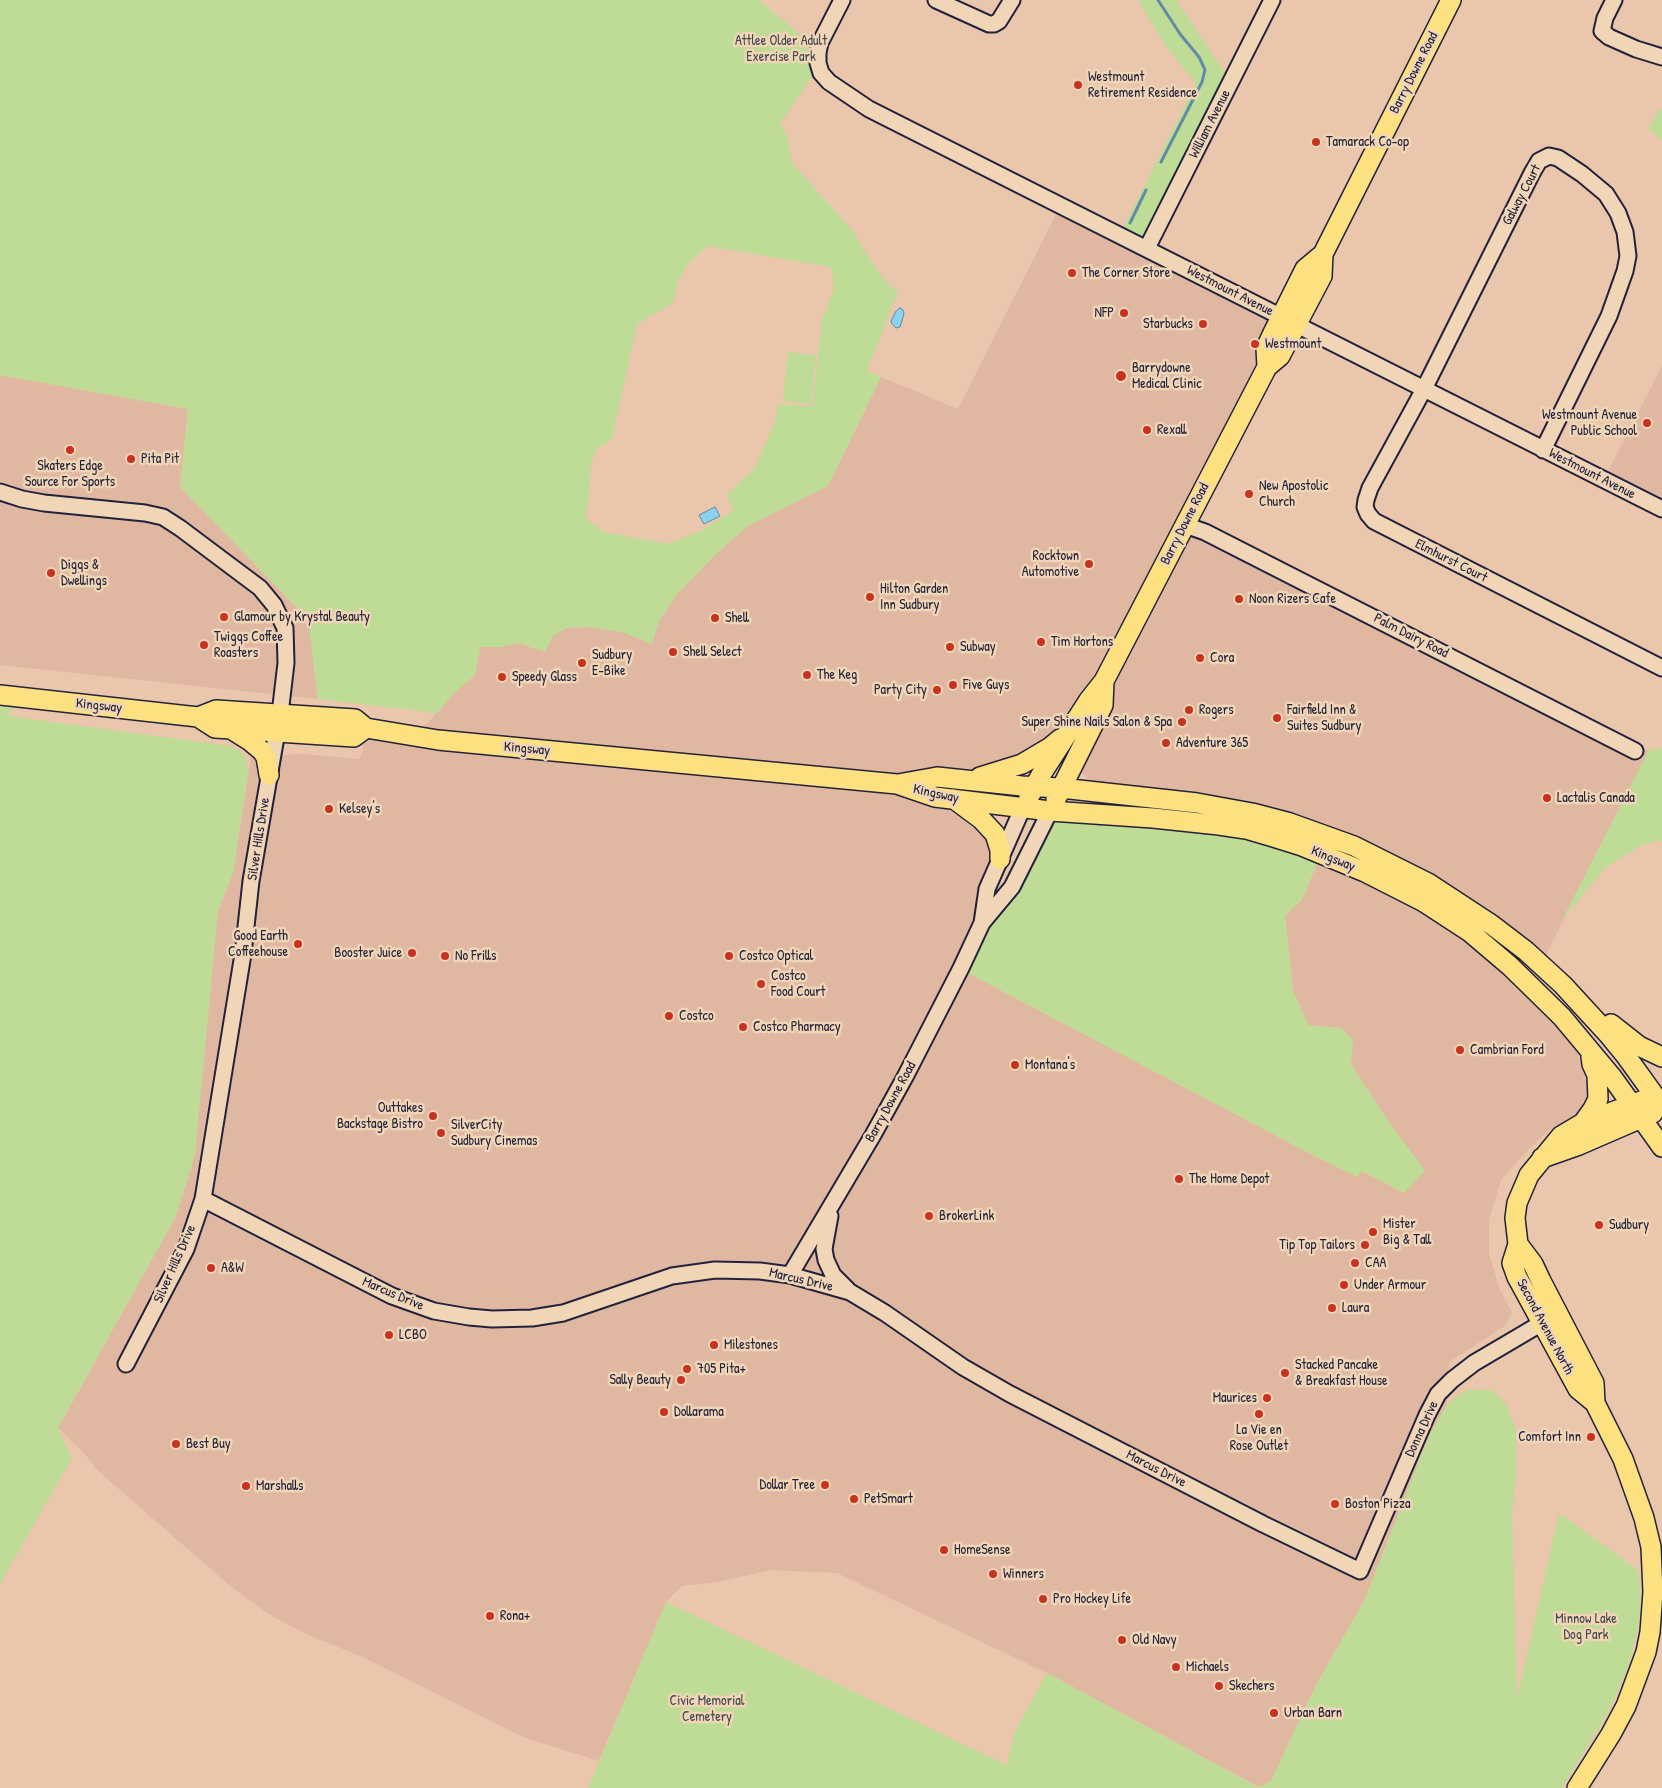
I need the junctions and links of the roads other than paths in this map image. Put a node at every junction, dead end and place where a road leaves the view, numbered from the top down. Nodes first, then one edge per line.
1 (842, 0) edge
2 (936, 0) edge
3 (1012, 0) edge
4 (1272, 0) edge
5 (1451, 0) edge
6 (1614, 0) edge
7 (1662, 57) edge
8 (1147, 248) junction
9 (1289, 320) junction
10 (1424, 389) junction
11 (1544, 450) junction
12 (0, 492) edge
13 (1662, 509) edge
14 (1185, 525) junction
15 (1662, 668) edge
16 (1104, 681) junction
17 (0, 695) edge
18 (198, 717) junction
19 (278, 723) junction
20 (1072, 728) junction
21 (231, 729) junction
22 (1635, 751) dead end
23 (269, 775) junction
24 (968, 780) junction
25 (897, 784) junction
26 (1034, 787) junction
27 (1061, 788) junction
28 (953, 799) junction
29 (1023, 808) junction
30 (1050, 811) junction
31 (1000, 860) junction
32 (982, 923) junction
33 (1572, 996) junction
34 (1591, 1051) junction
35 (1662, 1057) edge
36 (1660, 1101) edge
37 (1637, 1111) junction
38 (1583, 1123) junction
39 (1662, 1147) edge
40 (1541, 1159) junction
41 (203, 1200) junction
42 (832, 1205) junction
43 (1518, 1244) junction
44 (790, 1275) junction
45 (850, 1292) junction
46 (1559, 1313) junction
47 (1541, 1323) junction
48 (126, 1364) dead end
49 (1595, 1403) junction
50 (1360, 1571) joint
51 (1577, 1788) edge

1 - 8 street, Westmount Avenue
2 - 3 street
4 - 8 street, William Avenue
5 - 9 main road, Barry Downe Road
6 - 7 street
8 - 9 street, Westmount Avenue
9 - 10 street, Westmount Avenue
9 - 14 main road, Barry Downe Road
10 - 11 street, Westmount Avenue
10 - 11 street, Galway Court
10 - 15 street, Elmhurst Court
11 - 13 street, Westmount Avenue
12 - 19 street, Silver Hills Drive
14 - 16 main road, Barry Downe Road
14 - 22 street, Palm Dairy Road
16 - 20 main road, Barry Downe Road
16 - 27 main road, Barry Downe Road
17 - 18 main road, Kingsway
18 - 19 main road, Kingsway
18 - 21 main road, Kingsway
19 - 21 main road, Kingsway
19 - 23 street, Silver Hills Drive
19 - 25 main road, Kingsway
20 - 24 main road
20 - 26 main road, Barry Downe Road
21 - 23 main road
23 - 41 street, Silver Hills Drive
24 - 25 main road, Kingsway
24 - 26 main road, Kingsway
25 - 28 main road, Kingsway
26 - 27 main road, Kingsway
26 - 29 main road, Barry Downe Road
27 - 30 main road, Barry Downe Road
27 - 33 main road, Kingsway
28 - 29 main road, Kingsway
28 - 31 main road
29 - 30 main road, Kingsway
29 - 31 street, Barry Downe Road
30 - 32 street, Barry Downe Road
30 - 34 main road, Kingsway
31 - 32 street, Barry Downe Road
32 - 42 street, Barry Downe Road
33 - 35 main road
33 - 36 main road, Kingsway
34 - 37 main road, Kingsway
34 - 38 main road
36 - 37 main road
37 - 38 main road, Second Avenue North
37 - 39 main road, Kingsway
37 - 40 main road
38 - 40 main road, Second Avenue North
40 - 43 main road, Second Avenue North
41 - 44 street, Marcus Drive
41 - 48 street, Silver Hills Drive
42 - 44 street, Barry Downe Road
42 - 45 street
43 - 46 main road, Second Avenue North
43 - 47 main road, Second Avenue North
44 - 45 street, Marcus Drive
45 - 50 street, Marcus Drive
46 - 47 street, Donna Drive
46 - 49 main road, Second Avenue North
47 - 49 main road, Second Avenue North
47 - 50 street, Donna Drive
49 - 51 main road, Second Avenue North

